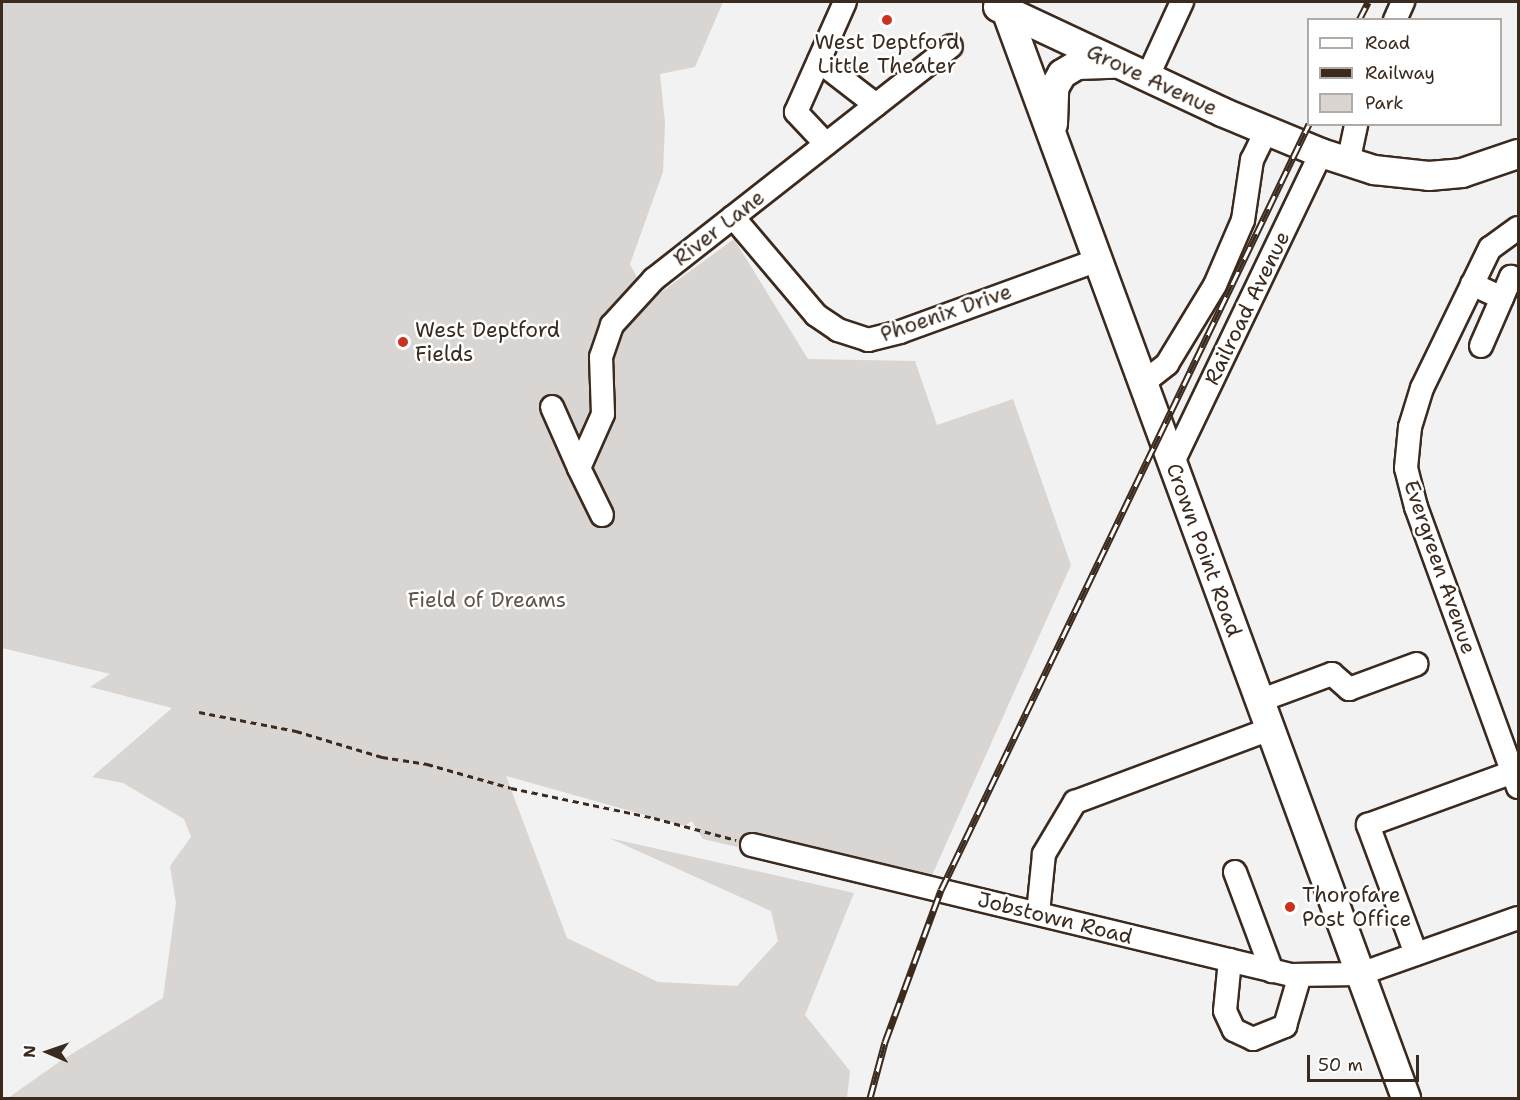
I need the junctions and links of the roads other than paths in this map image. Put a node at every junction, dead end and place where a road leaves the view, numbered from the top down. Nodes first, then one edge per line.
1 (844, 2) edge
2 (1182, 2) edge
3 (1403, 2) edge
4 (998, 5) edge
5 (1396, 18) edge
6 (951, 46) dead end
7 (819, 61) junction
8 (1116, 64) junction
9 (1147, 78) junction
10 (876, 105) junction
11 (1356, 126) edge
12 (1266, 131) junction
13 (1052, 135) junction
14 (826, 144) junction
15 (1321, 153) junction
16 (1518, 158) edge
17 (1348, 163) junction
18 (733, 217) junction
19 (1518, 228) edge
20 (1098, 260) junction
21 (1518, 281) edge
22 (1473, 284) junction
23 (1502, 298) junction
24 (1480, 346) dead end
25 (1143, 383) junction
26 (552, 407) dead end
27 (1173, 462) junction
28 (579, 468) junction
29 (602, 515) dead end
30 (1417, 664) dead end
31 (1259, 701) junction
32 (1256, 734) junction
33 (1516, 779) edge
34 (752, 845) road end
35 (1235, 872) dead end
36 (1038, 913) junction
37 (1518, 918) edge
38 (1416, 954) junction
39 (1230, 960) junction
40 (1272, 971) junction
41 (1360, 974) junction
42 (1300, 975) junction
43 (1406, 1098) edge

1 - 7 street
2 - 9 street
3 - 5 street
4 - 8 main road, Grove Avenue
4 - 13 main road, Crown Point Road
6 - 10 street, River Lane
7 - 10 street
7 - 14 street
8 - 9 main road, Grove Avenue
8 - 13 main road
9 - 12 main road, Grove Avenue
10 - 14 street, River Lane
11 - 17 street
12 - 15 main road, Grove Avenue
12 - 25 street
13 - 20 main road, Crown Point Road
14 - 18 street, River Lane
15 - 17 main road, Grove Avenue
15 - 27 street, Railroad Avenue
16 - 17 main road, Grove Avenue
18 - 20 street, Phoenix Drive
18 - 28 street, River Lane
19 - 22 street, Evergreen Avenue
20 - 25 main road, Crown Point Road
21 - 23 street
22 - 23 street
22 - 33 street, Evergreen Avenue
23 - 24 street
25 - 27 main road, Crown Point Road
26 - 28 street
27 - 31 main road, Crown Point Road
28 - 29 street
30 - 31 street
31 - 32 main road, Crown Point Road
32 - 36 street
32 - 41 main road, Crown Point Road
33 - 38 street
34 - 36 street, Jobstown Road
35 - 40 street
36 - 39 street, Jobstown Road
37 - 38 street, Jobstown Road
38 - 41 street, Jobstown Road
39 - 40 street, Jobstown Road
39 - 42 street
40 - 42 street, Jobstown Road
41 - 42 street, Jobstown Road
41 - 43 main road, Crown Point Road

